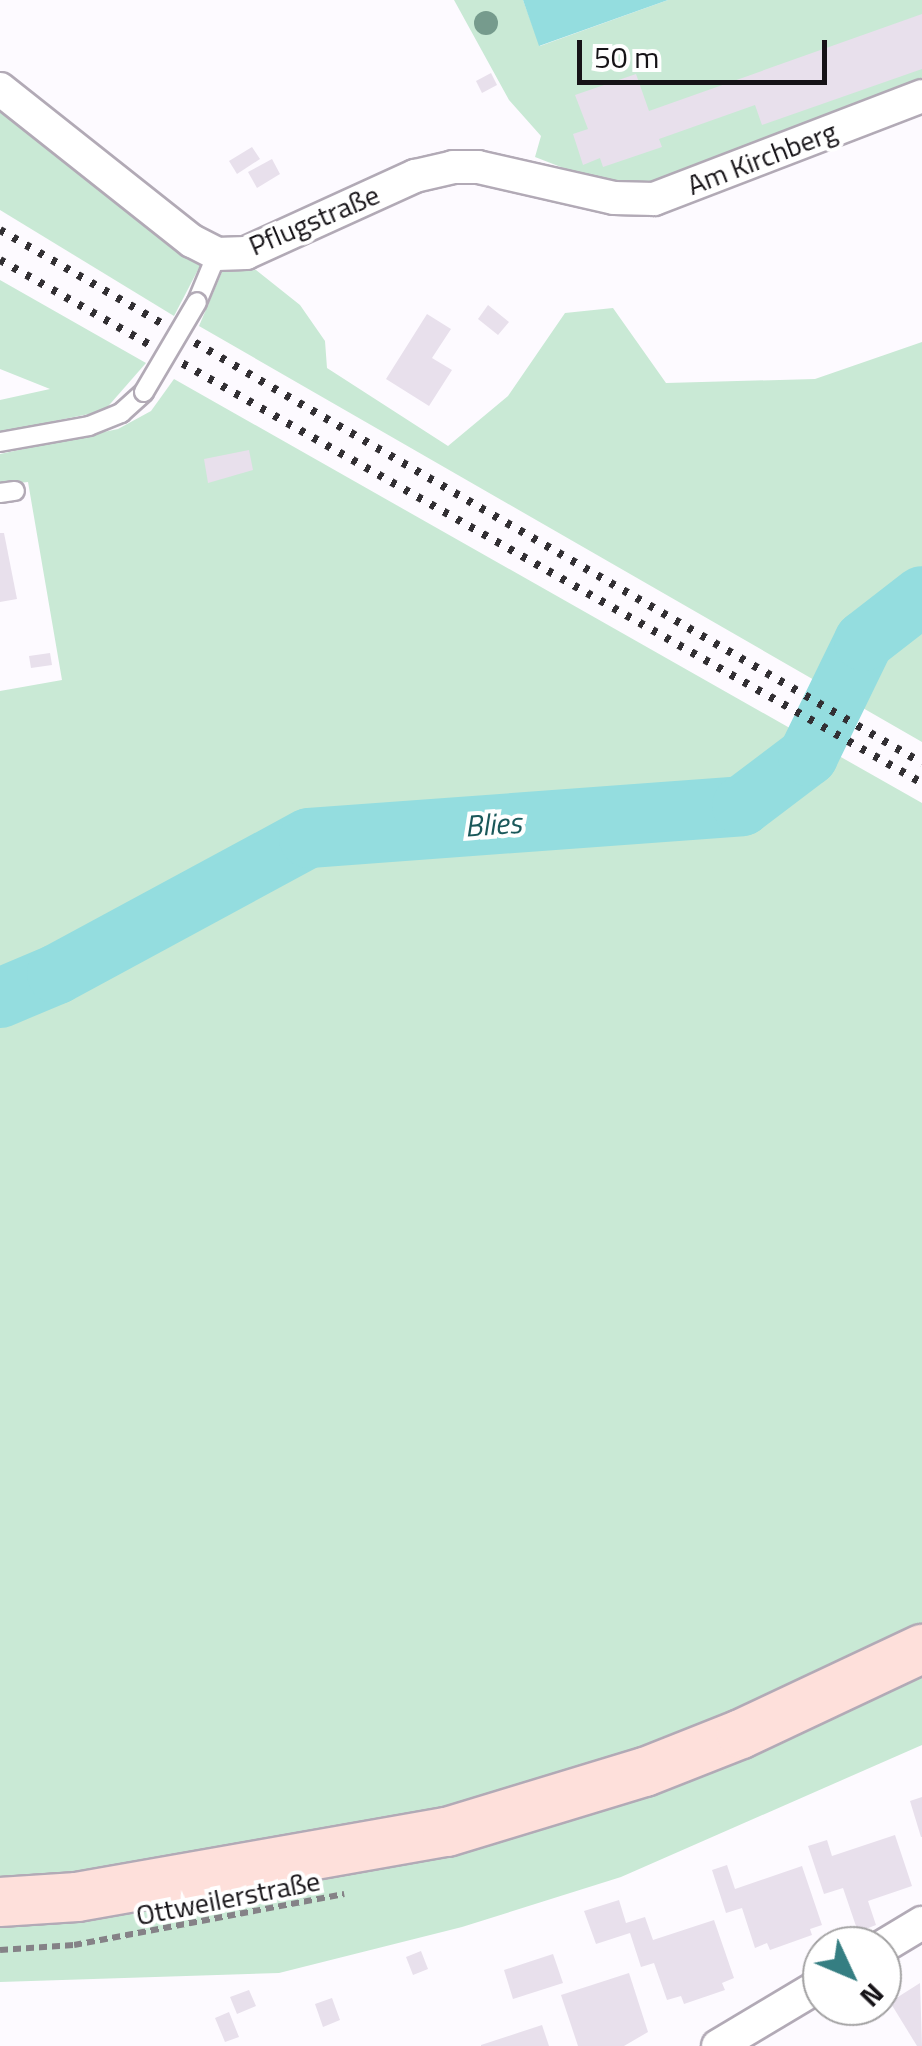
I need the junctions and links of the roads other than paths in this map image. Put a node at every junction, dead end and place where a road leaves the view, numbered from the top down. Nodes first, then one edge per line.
1 (0, 89) edge
2 (922, 96) edge
3 (598, 194) joint
4 (217, 254) junction
5 (0, 442) edge
6 (922, 1649) edge
7 (447, 1832) junction
8 (0, 1902) edge
9 (0, 1932) edge
10 (802, 1996) edge
11 (718, 2046) edge

1 - 4 street
2 - 3 street, Am Kirchberg
3 - 4 street, Pflugstraße
4 - 5 lane, Pflugstraße, bridge
6 - 7 main road, Ottweilerstraße
7 - 8 main road, Ottweilerstraße
7 - 9 main road, Ottweilerstraße
10 - 11 street

